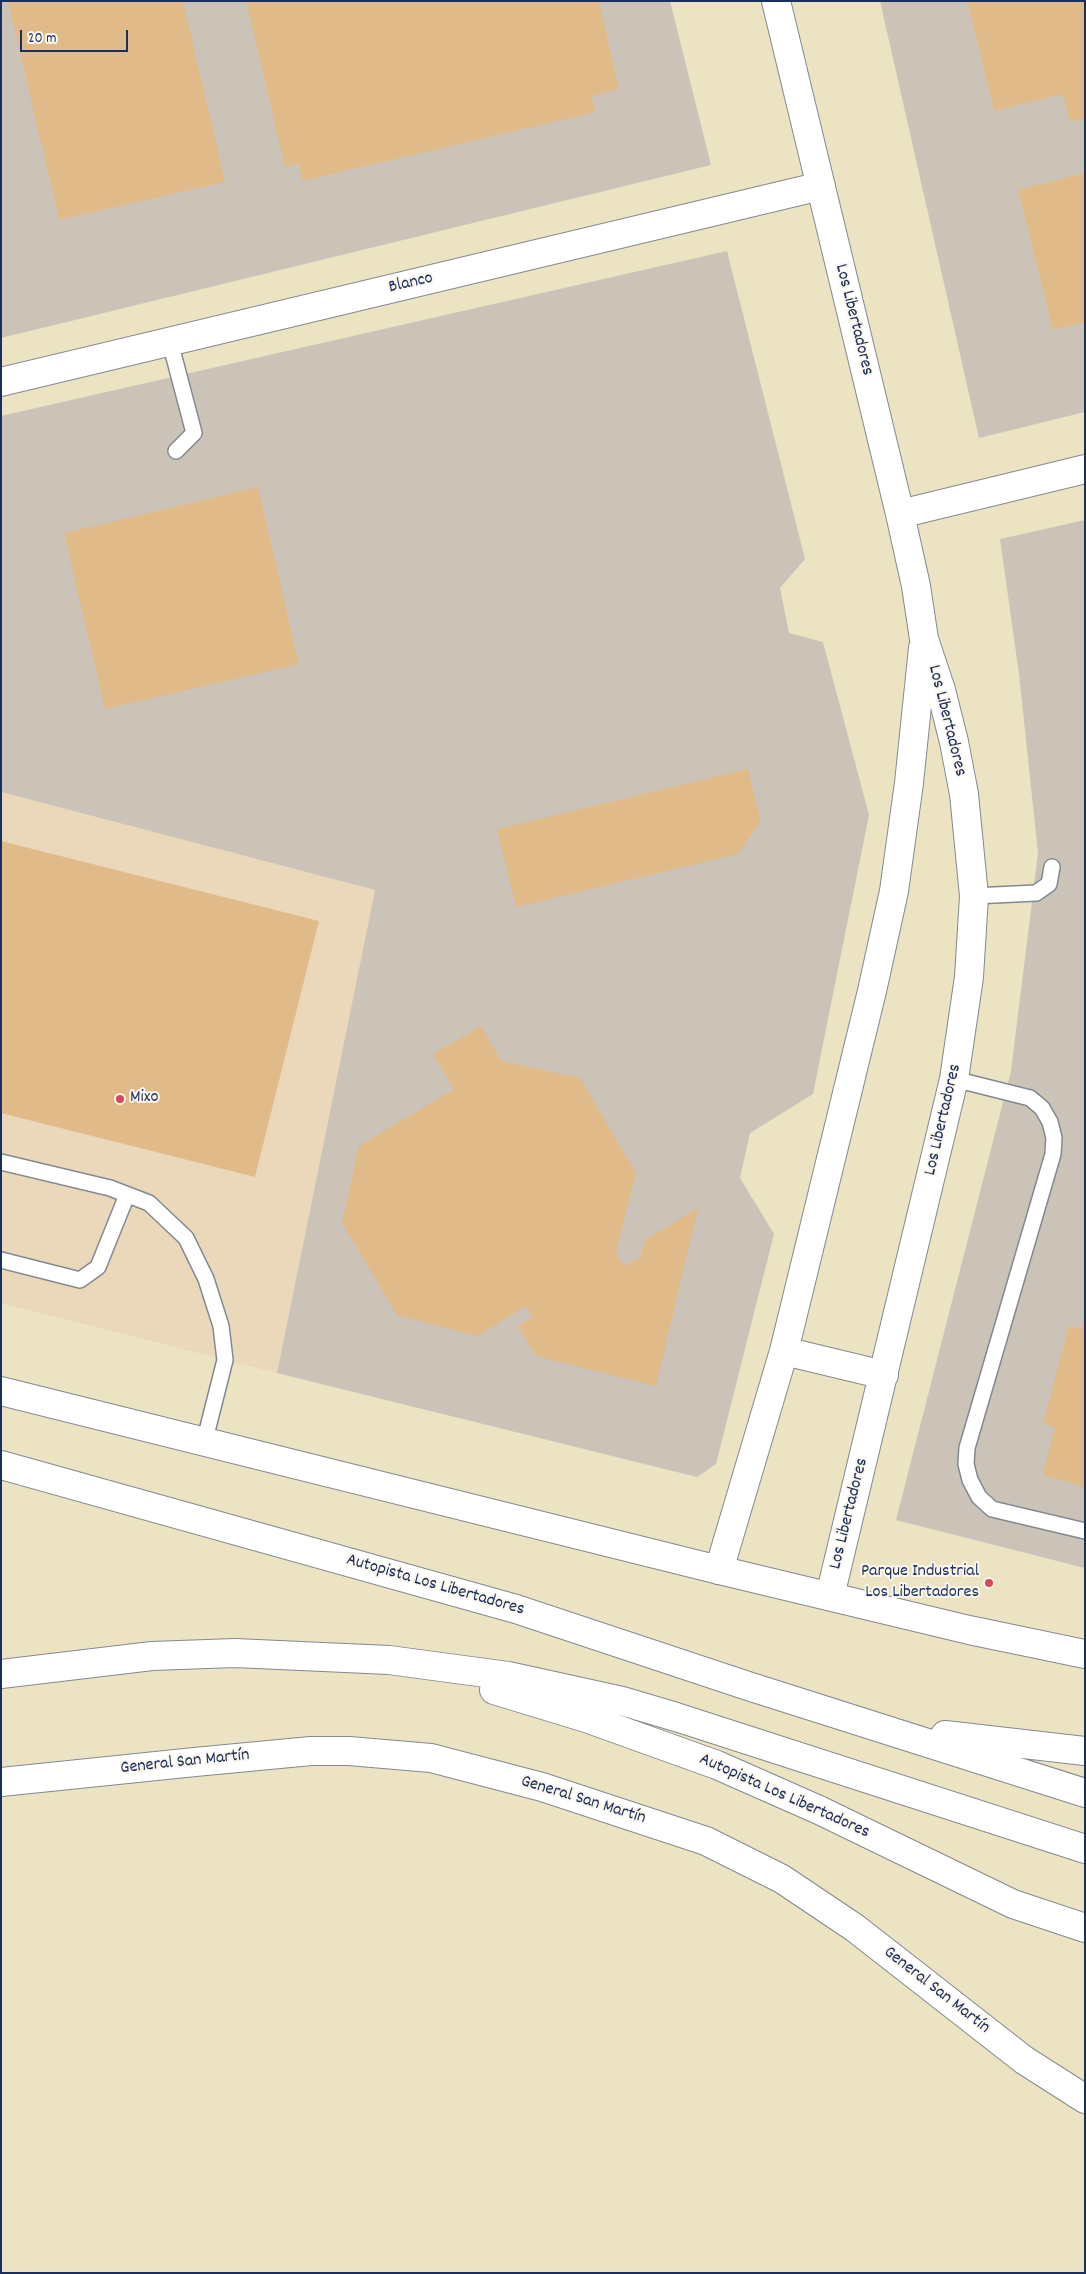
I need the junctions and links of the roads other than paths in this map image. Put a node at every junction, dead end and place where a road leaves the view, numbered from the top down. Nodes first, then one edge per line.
1 (776, 1) edge
2 (821, 186) junction
3 (170, 342) junction
4 (1, 382) edge
5 (176, 452) dead end
6 (1085, 469) edge
7 (900, 514) junction
8 (924, 639) junction
9 (1052, 867) dead end
10 (974, 896) junction
11 (954, 1079) junction
12 (1, 1162) edge
13 (128, 1195) junction
14 (1, 1260) edge
15 (784, 1351) junction
16 (884, 1375) junction
17 (1, 1391) edge
18 (204, 1442) junction
19 (1, 1465) edge
20 (1085, 1531) edge
21 (719, 1570) junction
22 (830, 1596) junction
23 (1085, 1654) edge
24 (389, 1660) junction
25 (1, 1674) edge
26 (864, 1723) junction
27 (1085, 1751) edge
28 (1, 1782) edge
29 (1085, 1793) edge
30 (1085, 1849) edge
31 (1085, 1928) edge
32 (1085, 2099) edge

1 - 2 main road, Los Libertadores
2 - 3 main road, Blanco
2 - 7 main road, Los Libertadores
3 - 4 main road, Blanco
3 - 5 lane
6 - 7 main road
7 - 8 main road, Los Libertadores
8 - 10 main road, Los Libertadores
8 - 15 main road, Los Libertadores
9 - 10 lane
10 - 11 main road, Los Libertadores
11 - 16 main road, Los Libertadores
11 - 20 lane
12 - 13 lane
13 - 14 lane
13 - 18 lane
15 - 16 main road
15 - 21 main road, Los Libertadores
16 - 22 main road, Los Libertadores
17 - 18 main road
18 - 21 main road
19 - 26 main road, Autopista Los Libertadores
21 - 22 main road
22 - 23 main road
24 - 25 main road, Autopista Los Libertadores
24 - 30 main road, Autopista Los Libertadores
24 - 31 main road, Autopista Los Libertadores
26 - 27 main road, Autopista Los Libertadores
26 - 29 main road, Autopista Los Libertadores
28 - 32 main road, General San Martín

